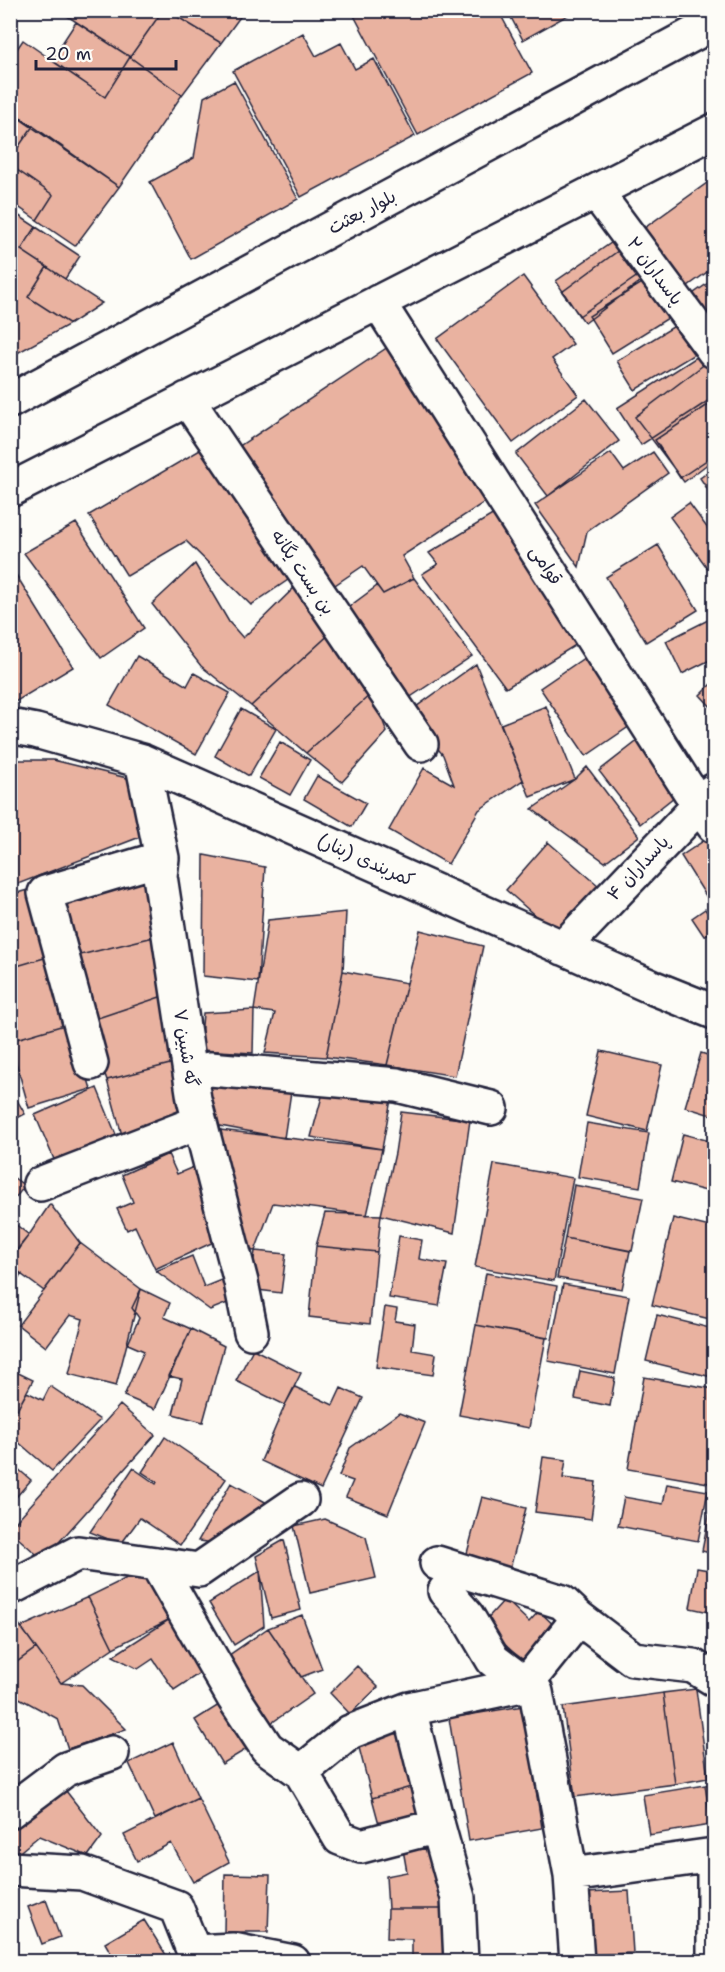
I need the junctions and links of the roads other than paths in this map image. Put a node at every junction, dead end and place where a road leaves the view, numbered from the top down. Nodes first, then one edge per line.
1 (710, 10) edge
2 (714, 21) edge
3 (714, 131) edge
4 (596, 192) junction
5 (378, 302) junction
6 (714, 351) edge
7 (187, 399) junction
8 (10, 400) edge
9 (10, 490) edge
10 (10, 726) edge
11 (421, 744) dead end
12 (142, 761) junction
13 (709, 806) edge
14 (162, 858) junction
15 (563, 948) junction
16 (714, 1012) edge
17 (91, 1063) dead end
18 (189, 1073) junction
19 (491, 1108) dead end
20 (200, 1122) junction
21 (40, 1184) dead end
22 (251, 1332) dead end
23 (301, 1500) dead end
24 (157, 1564) junction
25 (10, 1588) edge
26 (579, 1618) junction
27 (714, 1679) edge
28 (526, 1684) junction
29 (409, 1709) junction
30 (112, 1753) dead end
31 (302, 1772) junction
32 (10, 1811) edge
33 (438, 1826) junction
34 (10, 1869) edge
35 (571, 1875) junction
36 (196, 1957) edge
37 (293, 1962) edge
38 (461, 1962) edge
39 (577, 1962) edge
40 (714, 1962) edge

1 - 2 street
2 - 8 street, بلوار بعثت
3 - 4 street
4 - 5 street
4 - 6 street, پاسداران ۲
5 - 7 street
5 - 13 street, قوامی
7 - 9 street
7 - 11 street, بن بست یگانه
10 - 12 street, کمربندی (بنار)
12 - 14 street, گه شبین ۷
12 - 15 street, کمربندی (بنار)
13 - 15 street, پاسداران ۴
14 - 17 street
14 - 18 street, گه شبین ۷
15 - 16 street, کمربندی (بنار)
18 - 19 street
18 - 20 street, گه شبین ۷
20 - 21 street
20 - 22 street, گه شبین ۷
23 - 24 street
24 - 25 street
24 - 31 street
26 - 27 street
26 - 28 street
26 - 28 street
28 - 29 street
28 - 35 street
29 - 31 street
29 - 33 street
30 - 32 street
31 - 33 street
33 - 38 street
34 - 36 street
35 - 39 street
35 - 40 street
36 - 37 street

